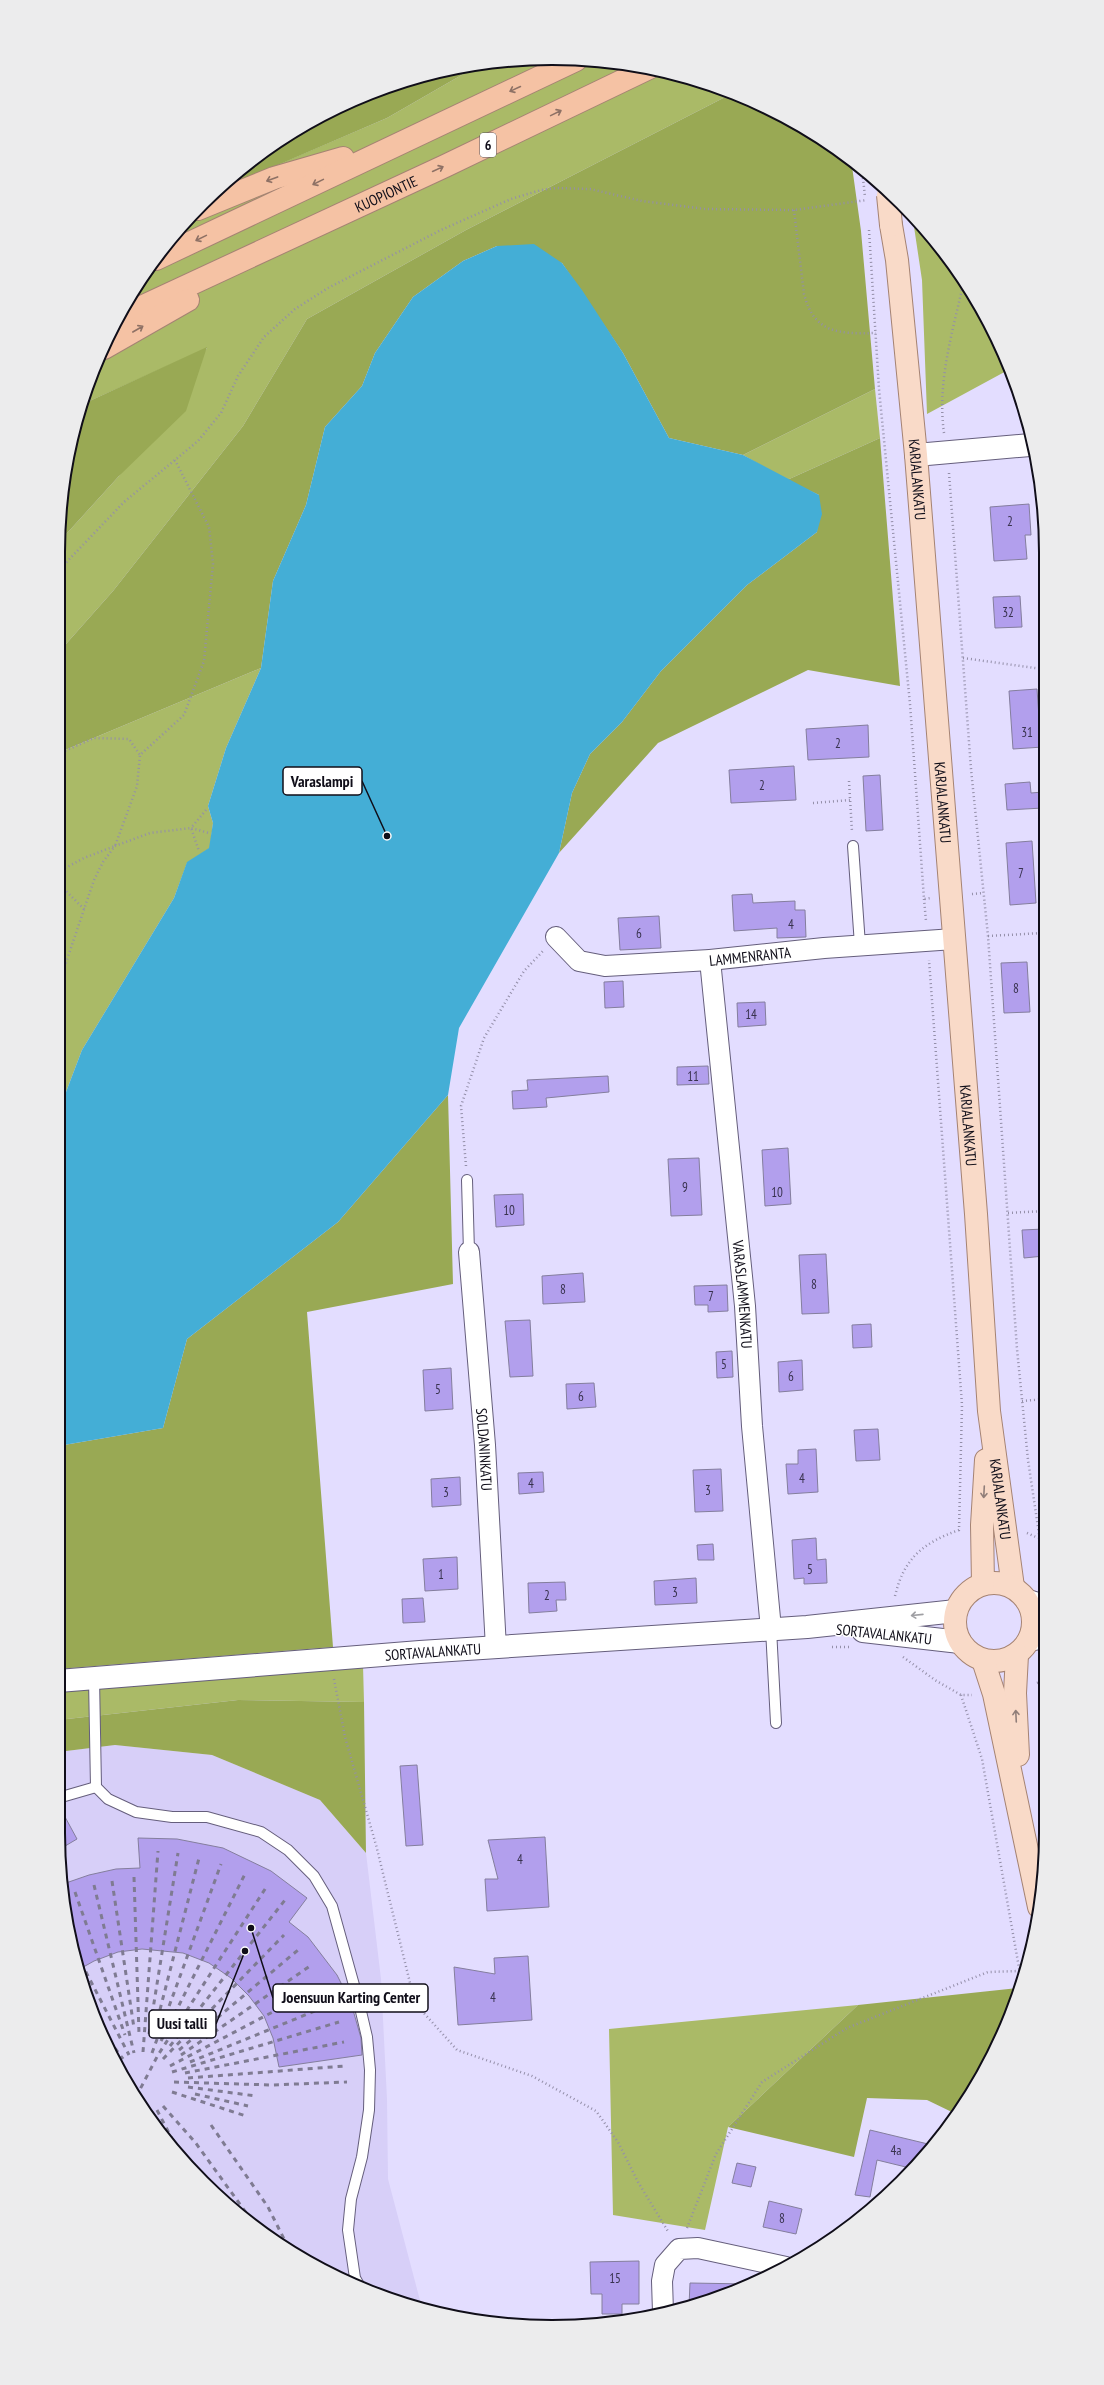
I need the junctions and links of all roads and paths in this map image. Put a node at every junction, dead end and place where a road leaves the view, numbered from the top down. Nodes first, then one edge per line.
1 (565, 65) edge
2 (639, 73) edge
3 (404, 141) junction
4 (881, 197) edge
5 (215, 201) edge
6 (794, 210) junction
7 (327, 221) junction
8 (869, 229) dead end
9 (168, 253) edge
10 (963, 290) edge
11 (127, 314) edge
12 (876, 333) junction
13 (112, 343) edge
14 (1027, 445) edge
15 (947, 453) junction
16 (916, 455) junction
17 (175, 460) junction
18 (65, 564) edge
19 (963, 658) junction
20 (1039, 668) edge
21 (65, 751) edge
22 (140, 755) junction
23 (849, 781) dead end
24 (850, 800) junction
25 (813, 802) dead end
26 (206, 810) dead end
27 (191, 828) junction
28 (209, 833) dead end
29 (919, 839) dead end
30 (115, 846) junction
31 (853, 846) joint
32 (199, 851) dead end
33 (65, 868) edge
34 (65, 890) edge
35 (924, 899) dead end
36 (85, 910) junction
37 (1039, 933) edge
38 (988, 936) junction
39 (556, 937) joint
40 (954, 939) junction
41 (927, 940) junction
42 (860, 945) junction
43 (710, 960) junction
44 (65, 966) edge
45 (467, 1180) joint
46 (1039, 1211) edge
47 (1008, 1213) junction
48 (469, 1252) joint
49 (1039, 1400) edge
50 (1022, 1401) junction
51 (989, 1411) junction
52 (1039, 1534) edge
53 (983, 1584) junction
54 (1029, 1598) edge
55 (956, 1611) junction
56 (890, 1626) junction
57 (771, 1629) junction
58 (960, 1642) junction
59 (1030, 1644) edge
60 (496, 1648) junction
61 (983, 1660) junction
62 (94, 1678) junction
63 (334, 1678) dead end
64 (65, 1680) edge
65 (776, 1723) dead end
66 (96, 1787) junction
67 (65, 1796) edge
68 (1021, 1825) junction
69 (1036, 1891) edge
70 (1019, 1970) edge
71 (1019, 1971) edge
72 (679, 2249) junction
73 (777, 2265) edge
74 (355, 2278) edge
75 (663, 2307) edge

1 -> 3 highway
7 -> 2 highway, KUOPIONTIE / 6
3 -> 5 highway
3 -> 9 highway
4 - 6 path
4 - 16 main road, KARJALANKATU, bridge
6 - 12 path
6 - 17 path
7 - 11 highway, KUOPIONTIE / 6
13 -> 7 highway
8 - 12 path
10 - 15 path
12 - 29 path
14 - 15 street
15 - 16 street
15 - 19 path
16 - 40 main road, KARJALANKATU
17 - 18 path
17 - 22 path
19 - 20 path
19 - 38 path
21 - 22 path
22 - 30 path
23 - 24 path
24 - 25 path
24 - 31 path
26 - 27 path
27 - 28 path
27 - 30 path
27 - 32 path
30 - 33 path
30 - 36 path
31 - 42 lane
34 - 36 path
35 - 41 path
36 - 44 path
37 - 38 path
38 - 47 path
39 - 43 street, LAMMENRANTA
39 - 45 path
40 - 41 street, LAMMENRANTA
40 - 51 main road, KARJALANKATU
41 - 42 street, LAMMENRANTA
41 - 56 path
42 - 43 street, LAMMENRANTA
43 - 57 street, VARASLAMMENKATU
45 - 48 lane
46 - 47 path
47 - 50 path
48 - 60 street, SOLDANINKATU
49 - 50 path
50 - 52 path
51 -> 53 main road, KARJALANKATU
51 - 54 main road, KARJALANKATU
53 - 54 main road
53 - 55 main road
54 - 59 main road
55 -> 56 street, SORTAVALANKATU
55 - 58 main road
56 - 57 street, SORTAVALANKATU
56 - 58 street, SORTAVALANKATU
56 - 70 path
57 - 60 street, SORTAVALANKATU
57 - 65 lane
58 - 61 main road
59 - 61 main road
68 -> 59 main road
60 - 62 street, SORTAVALANKATU
61 - 68 main road
62 - 64 street, SORTAVALANKATU
62 - 66 lane
63 - 72 path
66 - 67 lane
66 - 74 lane
68 - 69 main road
71 - 72 path
72 - 73 street
72 - 75 street

